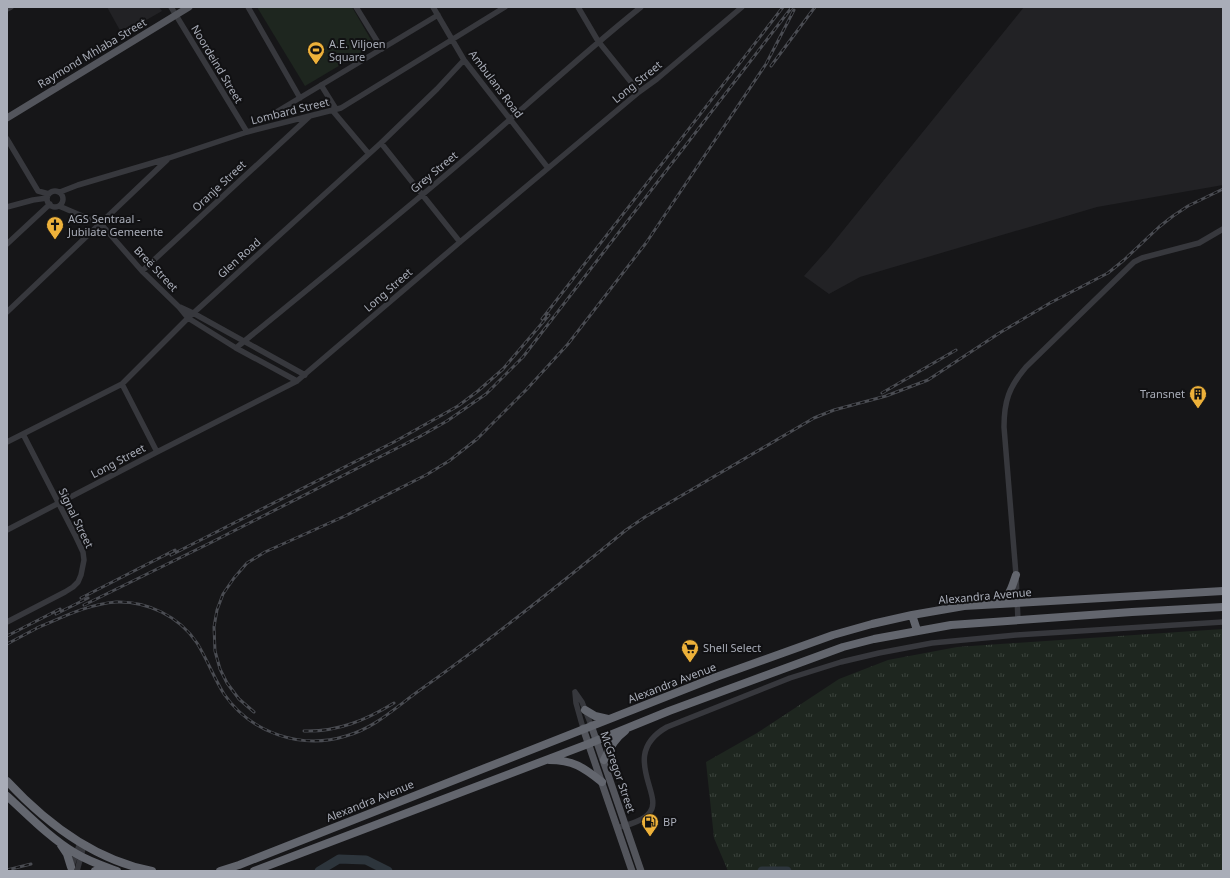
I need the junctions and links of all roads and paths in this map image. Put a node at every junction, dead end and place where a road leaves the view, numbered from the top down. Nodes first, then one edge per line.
1 (11, 7) edge
2 (171, 7) edge
3 (189, 7) edge
4 (248, 7) edge
5 (356, 7) edge
6 (433, 7) edge
7 (506, 7) edge
8 (578, 7) edge
9 (641, 7) edge
10 (742, 7) edge
11 (7, 9) edge
12 (176, 15) junction
13 (438, 15) junction
14 (453, 40) junction
15 (598, 41) junction
16 (382, 49) junction
17 (464, 60) junction
18 (321, 85) junction
19 (639, 92) junction
20 (300, 98) junction
21 (334, 110) junction
22 (273, 114) dead end
23 (310, 116) junction
24 (7, 118) edge
25 (510, 120) junction
26 (246, 132) junction
27 (7, 139) edge
28 (381, 143) junction
29 (369, 154) junction
30 (169, 158) junction
31 (548, 168) junction
32 (60, 192) junction
33 (423, 195) junction
34 (49, 199) junction
35 (60, 206) junction
36 (7, 207) edge
37 (101, 224) junction
38 (1223, 229) edge
39 (460, 242) junction
40 (7, 244) edge
41 (142, 271) junction
42 (179, 307) junction
43 (7, 312) edge
44 (193, 313) junction
45 (188, 318) junction
46 (244, 342) junction
47 (236, 348) junction
48 (305, 375) junction
49 (297, 382) junction
50 (122, 384) junction
51 (23, 434) junction
52 (7, 442) edge
53 (156, 452) junction
54 (59, 504) junction
55 (7, 530) edge
56 (1016, 575) junction
57 (1223, 591) edge
58 (1018, 603) junction
59 (990, 605) junction
60 (1223, 608) edge
61 (912, 615) junction
62 (1018, 620) junction
63 (7, 622) edge
64 (1223, 622) edge
65 (917, 630) junction
66 (585, 710) junction
67 (608, 719) junction
68 (640, 722) junction
69 (591, 725) junction
70 (583, 728) junction
71 (596, 741) junction
72 (588, 744) junction
73 (544, 760) junction
74 (604, 760) junction
75 (7, 781) edge
76 (602, 782) junction
77 (7, 796) edge
78 (625, 826) junction
79 (617, 828) junction
80 (55, 838) junction
81 (82, 844) junction
82 (79, 855) junction
83 (73, 870) edge
84 (114, 870) edge
85 (95, 871) edge
86 (152, 871) edge
87 (220, 871) edge
88 (254, 871) edge
89 (632, 871) edge
90 (640, 871) edge

1 - 11 street
2 - 12 street, Noordeind Street
3 - 12 main road, Raymond Mhlaba Street
4 - 20 street
5 - 16 street
6 - 13 street, Ambulans Road
7 - 14 street, Lombard Street
8 - 15 street
9 - 15 street, Grey Street
10 - 19 street, Long Street
12 - 24 main road, Raymond Mhlaba Street
12 - 26 street, Noordeind Street
13 - 14 street, Ambulans Road
13 - 16 street
14 - 17 street, Ambulans Road
14 - 21 street, Lombard Street
15 - 19 street
15 - 25 street, Grey Street
16 - 18 street
17 - 25 street, Ambulans Road
17 - 28 street, Glen Road
18 - 20 street
18 - 21 street
19 - 31 street, Long Street
20 - 22 street
21 - 23 street, Lombard Street
21 - 29 street
23 - 26 street, Lombard Street
23 - 41 street, Oranje Street
25 - 31 street, Ambulans Road
25 - 33 street, Grey Street
26 - 30 street, Lombard Street
27 - 34 street
28 - 29 street, Glen Road
28 - 33 street
29 - 44 street, Glen Road
30 - 32 street, Lombard Street
30 - 37 street
31 - 39 street, Long Street
32 - 34 street
32 - 35 street
33 - 39 street
33 - 46 street, Grey Street
34 - 35 street
34 - 36 street
34 - 40 street
35 - 37 street, Breë Street
37 - 41 street, Breë Street
37 - 43 street
38 - 56 street
39 - 48 street, Long Street
41 - 42 street, Breë Street
42 - 44 street, Breë Street
42 - 45 street, Breë Street
44 - 45 street, Glen Road
44 - 46 street, Breë Street
45 - 47 street, Breë Street
45 - 50 street, Glen Road
46 - 47 street, Grey Street
46 - 48 street, Breë Street
47 - 49 street, Breë Street
48 - 49 street, Long Street
49 - 53 street, Long Street
50 - 51 street, Glen Road
50 - 53 street
51 - 52 street, Glen Road
51 - 54 street, Signal Street
53 - 54 street, Long Street
54 - 55 street, Long Street
54 - 63 street, Signal Street
56 - 58 street
56 - 59 highway
57 - 58 highway, Alexandra Avenue
58 - 59 highway, Alexandra Avenue
58 - 62 street
59 - 61 highway, Alexandra Avenue
60 - 62 highway, Alexandra Avenue
61 - 65 highway
61 - 67 highway, Alexandra Avenue
62 - 65 highway, Alexandra Avenue
64 - 78 street
65 - 68 highway, Alexandra Avenue
66 - 67 highway
66 - 69 street
66 - 70 street
67 - 69 highway, Alexandra Avenue
68 - 71 highway, Alexandra Avenue
68 - 74 highway
69 - 70 highway, Alexandra Avenue
69 - 71 main road, McGregor Street
70 - 72 main road, McGregor Street
70 - 87 highway, Alexandra Avenue
71 - 72 highway, Alexandra Avenue
71 - 74 main road, McGregor Street
72 - 73 highway, Alexandra Avenue
72 - 76 main road, McGregor Street
73 - 76 highway
73 - 88 highway, Alexandra Avenue
74 - 78 main road, McGregor Street
75 - 81 highway
76 - 79 main road, McGregor Street
77 - 80 highway
78 - 79 street
78 - 90 main road, McGregor Street
79 - 89 main road, McGregor Street
80 - 82 highway
80 - 83 highway
81 - 82 street
81 - 86 highway
82 - 83 street
82 - 84 highway
84 - 85 highway

